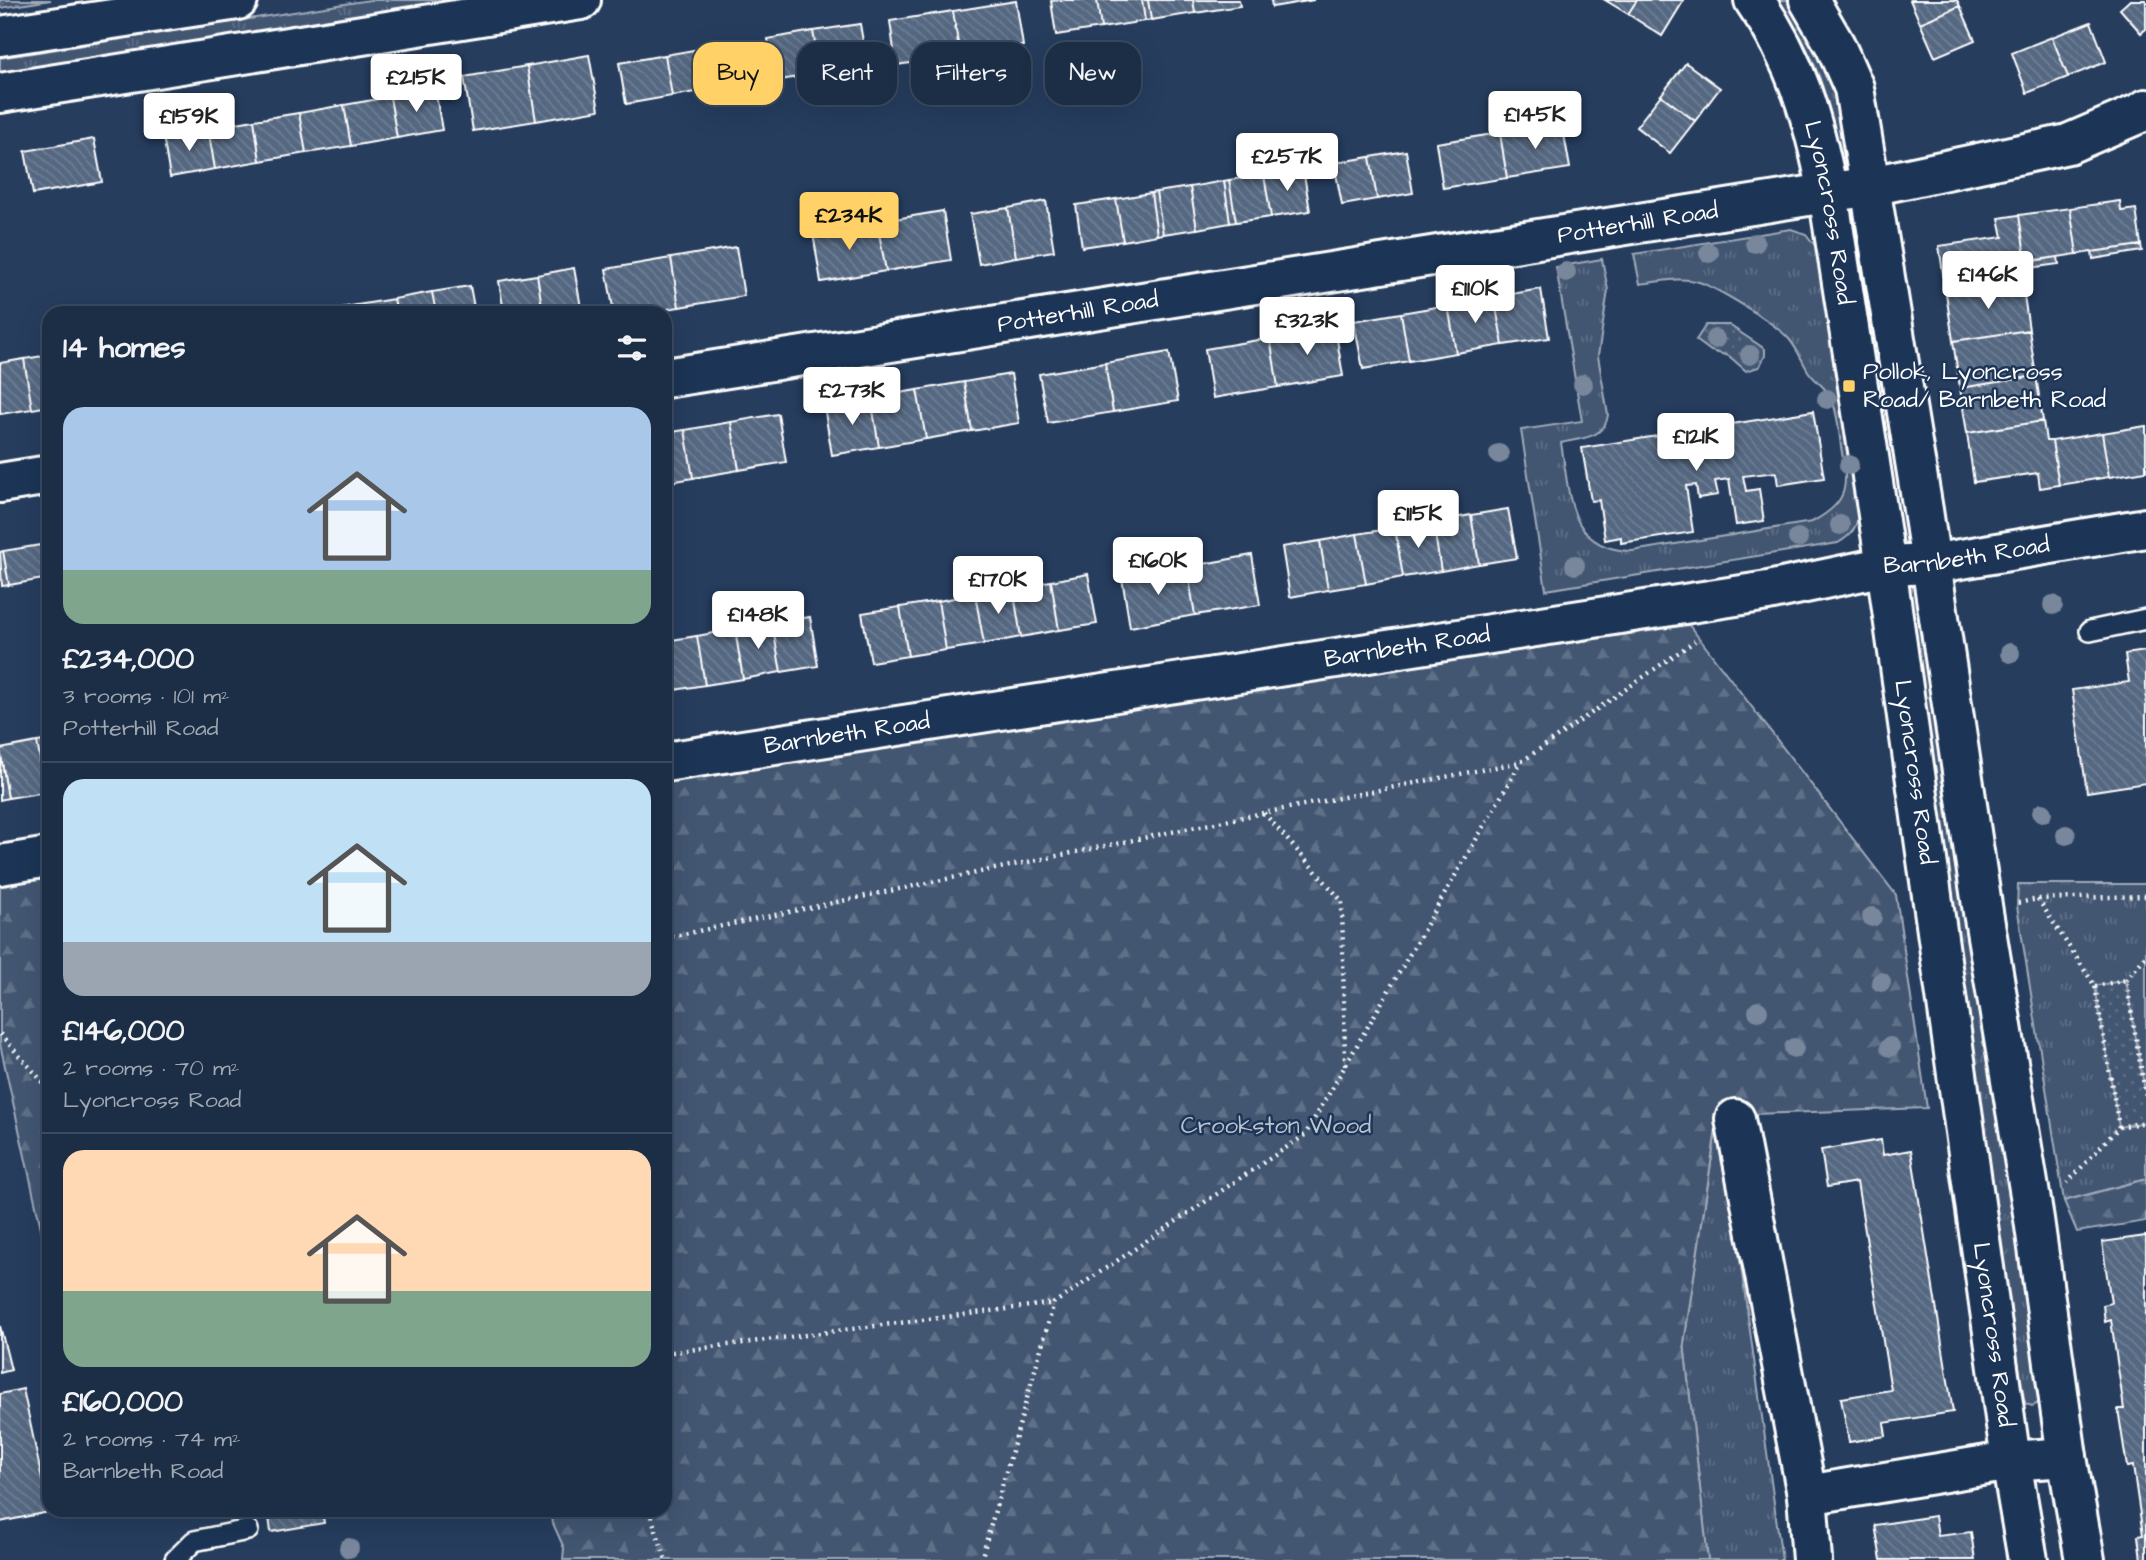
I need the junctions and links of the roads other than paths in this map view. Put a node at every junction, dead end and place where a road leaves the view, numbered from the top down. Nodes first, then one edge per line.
1 (239, 0) edge
2 (582, 0) edge
3 (1754, 0) edge
4 (1809, 0) edge
5 (0, 36) edge
6 (0, 93) edge
7 (2146, 109) edge
8 (1871, 186) junction
9 (1828, 194) junction
10 (672, 377) edge
11 (42, 476) edge
12 (0, 483) edge
13 (2146, 528) edge
14 (1931, 564) junction
15 (1886, 566) junction
16 (2146, 619) edge
17 (2090, 631) dead end
18 (672, 761) edge
19 (42, 858) edge
20 (0, 864) edge
21 (1735, 1119) dead end
22 (2067, 1457) junction
23 (2011, 1461) junction
24 (1807, 1495) junction
25 (248, 1530) dead end
26 (175, 1560) edge
27 (1812, 1560) edge
28 (2028, 1560) edge
29 (2085, 1560) edge

1 - 5 street
2 - 6 street
3 - 9 street, Lyoncross Road
4 - 8 street, Lyoncross Road
7 - 8 street, Potterhill Road
8 - 9 street, Potterhill Road
8 - 14 street, Lyoncross Road
9 - 10 street, Potterhill Road
9 - 15 street, Lyoncross Road
11 - 12 street
13 - 14 street, Barnbeth Road
14 - 15 street, Barnbeth Road
14 - 22 street, Lyoncross Road
15 - 18 street, Barnbeth Road
15 - 23 street, Lyoncross Road
16 - 17 lane
19 - 20 street
21 - 24 street
22 - 23 street
22 - 29 street, Lyoncross Road
23 - 24 street
23 - 28 street, Lyoncross Road
24 - 27 street
25 - 26 lane

